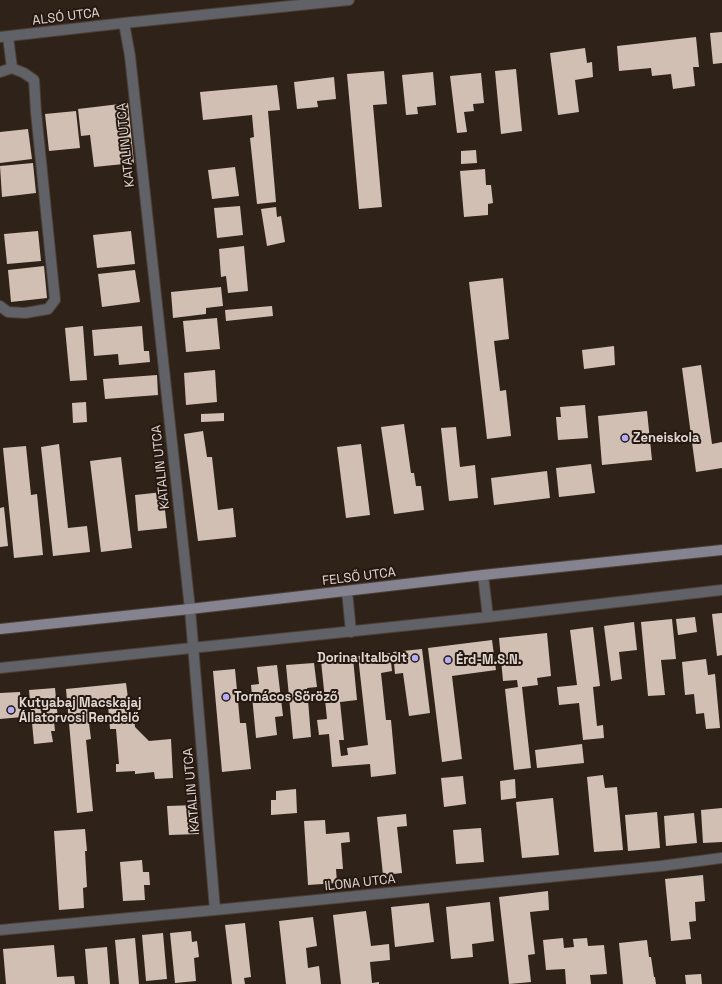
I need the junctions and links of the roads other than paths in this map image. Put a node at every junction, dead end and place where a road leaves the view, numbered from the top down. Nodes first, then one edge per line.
1 (349, 0) edge
2 (328, 1) edge
3 (124, 23) junction
4 (4, 37) edge
5 (12, 68) junction
6 (0, 72) edge
7 (0, 306) edge
8 (722, 550) edge
9 (484, 575) junction
10 (722, 590) edge
11 (347, 591) junction
12 (190, 609) junction
13 (488, 617) junction
14 (0, 629) edge
15 (351, 632) junction
16 (193, 647) junction
17 (0, 668) edge
18 (722, 858) edge
19 (215, 910) junction
20 (0, 930) edge

1 - 2 street, ALSÓ UTCA
2 - 3 street, ALSÓ UTCA
3 - 4 street, ALSÓ UTCA
3 - 12 street, KATALIN UTCA
4 - 5 street
5 - 6 street
5 - 7 street
8 - 9 street, FELSŐ UTCA
9 - 11 street, FELSŐ UTCA
9 - 13 street
10 - 13 street
11 - 12 street, FELSŐ UTCA
11 - 15 street
12 - 14 street, FELSŐ UTCA
12 - 16 street, KATALIN UTCA
13 - 15 street
15 - 16 street
16 - 17 street
16 - 19 street, KATALIN UTCA
18 - 19 street, ILONA UTCA
19 - 20 street, ILONA UTCA

